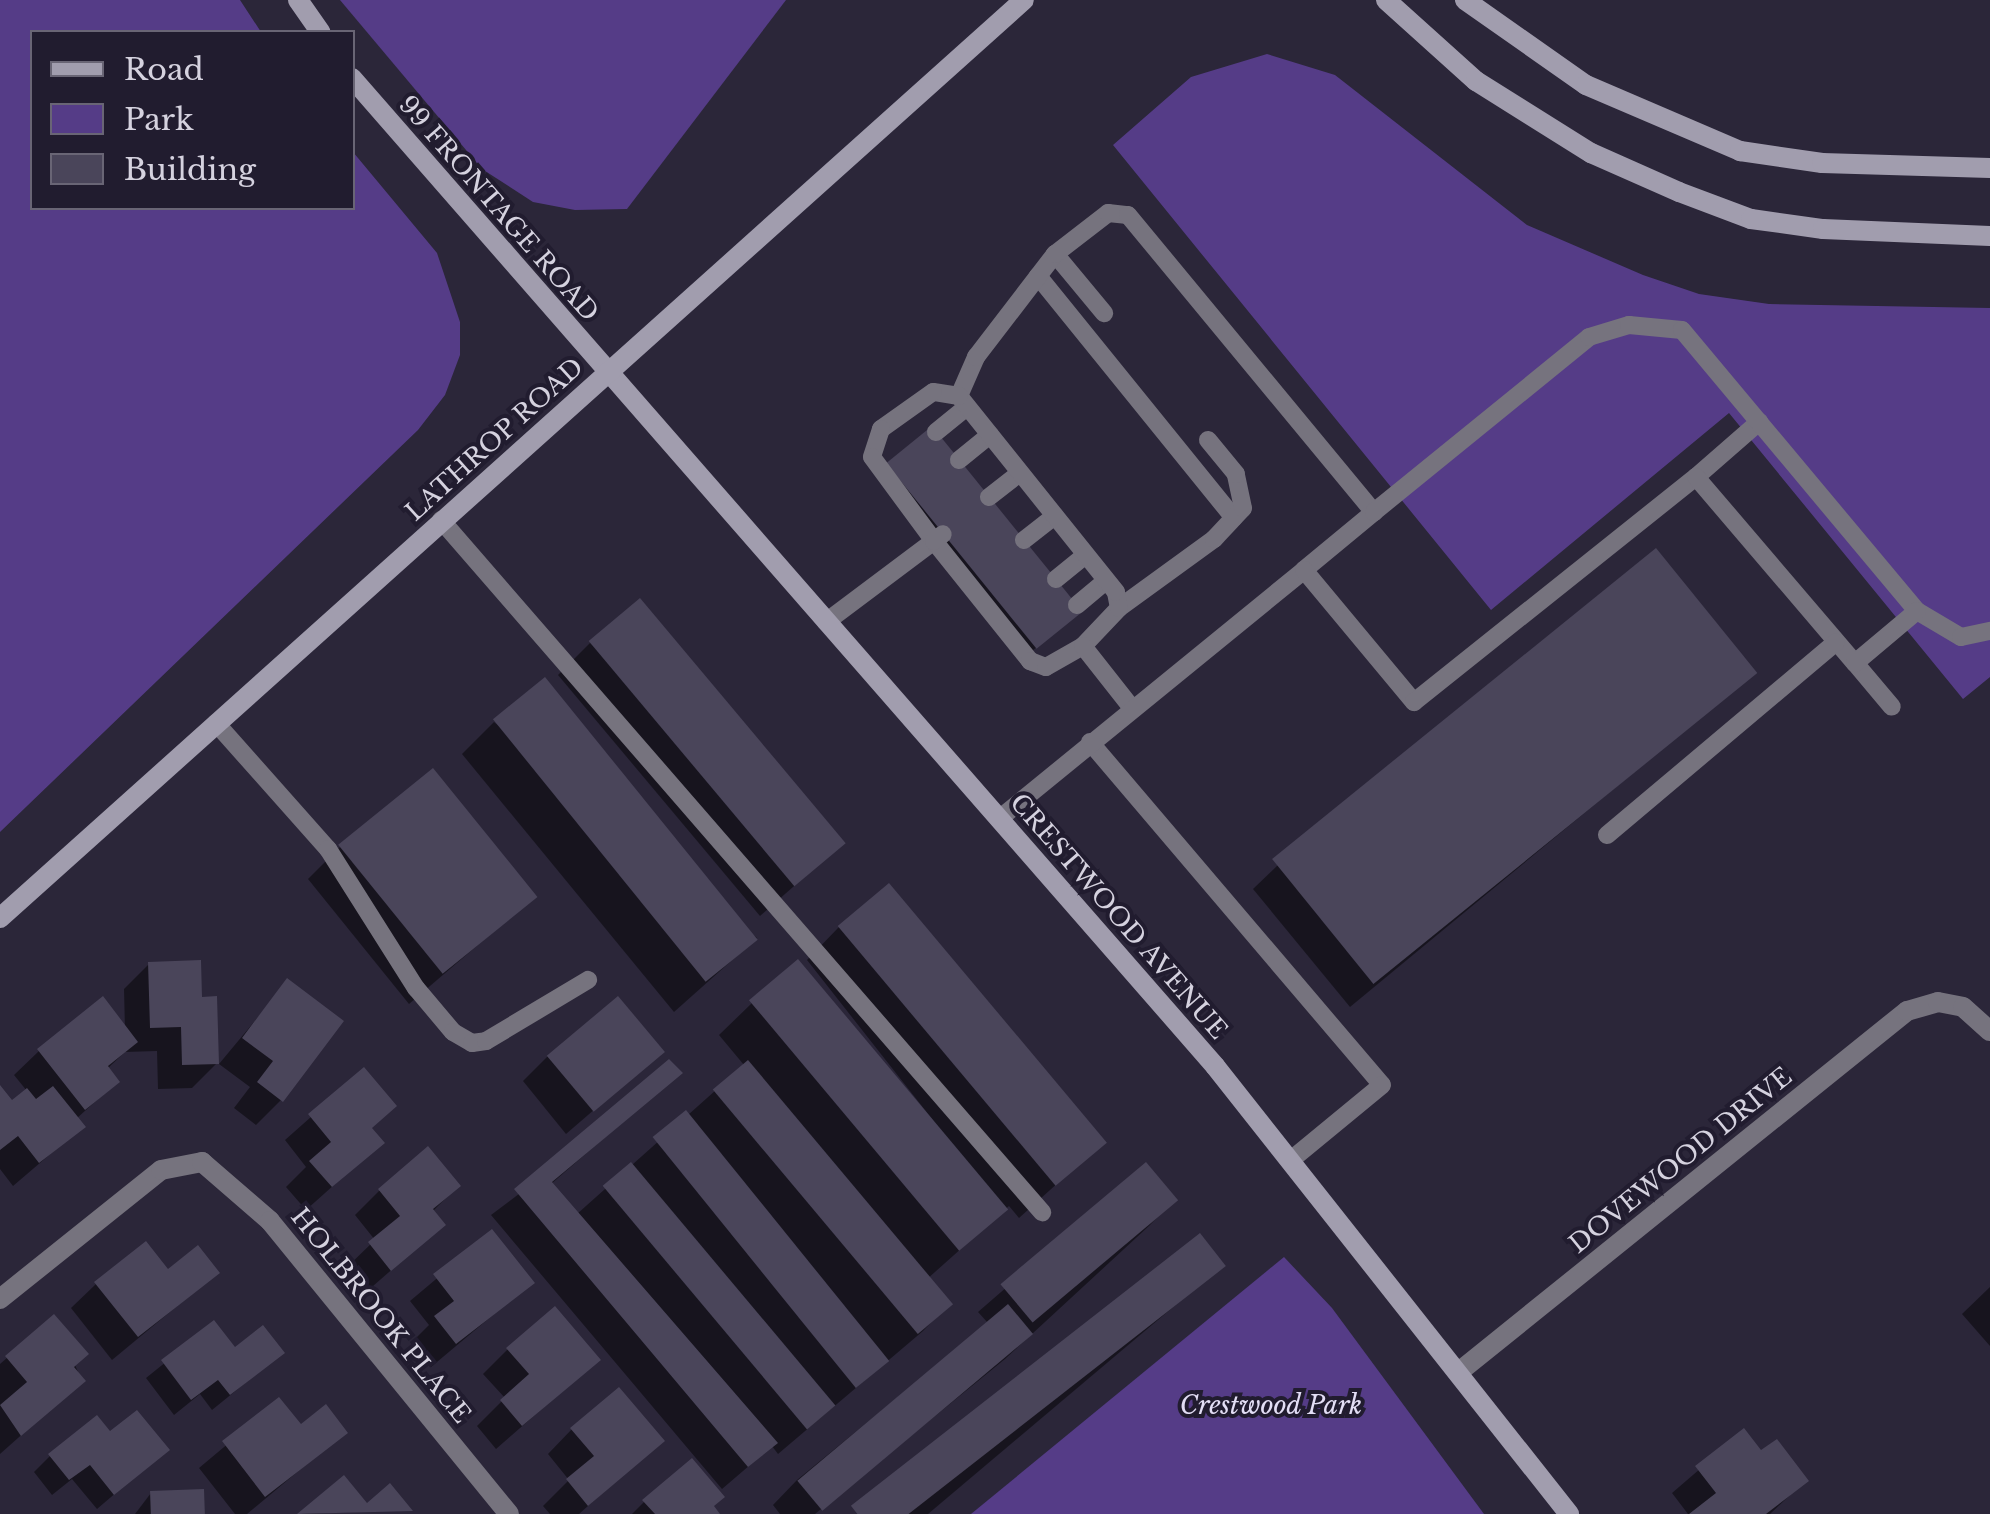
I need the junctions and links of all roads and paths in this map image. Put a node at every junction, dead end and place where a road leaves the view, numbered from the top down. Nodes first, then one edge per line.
1 (298, 0) edge
2 (1024, 0) edge
3 (1386, 0) edge
4 (1465, 0) edge
5 (319, 30) edge
6 (355, 81) edge
7 (1990, 168) edge
8 (1990, 236) edge
9 (1055, 254) junction
10 (1038, 276) junction
11 (1104, 313) dead end
12 (608, 372) junction
13 (963, 402) junction
14 (1759, 422) junction
15 (936, 432) dead end
16 (990, 435) junction
17 (1208, 440) dead end
18 (959, 460) dead end
19 (1020, 473) junction
20 (1696, 476) junction
21 (989, 497) dead end
22 (1374, 512) junction
23 (1054, 516) junction
24 (1234, 518) junction
25 (441, 520) junction
26 (939, 537) junction
27 (1024, 540) dead end
28 (1086, 554) junction
29 (1304, 570) junction
30 (1056, 579) dead end
31 (1106, 581) junction
32 (1076, 605) dead end
33 (1119, 608) junction
34 (1917, 610) junction
35 (826, 622) junction
36 (1990, 631) edge
37 (1836, 642) junction
38 (1083, 646) junction
39 (1855, 663) junction
40 (1892, 706) dead end
41 (1131, 707) junction
42 (216, 723) junction
43 (1090, 742) junction
44 (999, 819) junction
45 (1607, 835) dead end
46 (0, 918) edge
47 (588, 980) dead end
48 (1990, 1030) edge
49 (1291, 1160) junction
50 (1042, 1212) dead end
51 (0, 1300) edge
52 (1460, 1371) junction
53 (509, 1514) edge
54 (1570, 1514) edge

1 - 5 main road
2 - 12 main road, LATHROP ROAD
3 - 8 main road
4 - 7 main road
6 - 12 main road, 99 FRONTAGE ROAD
9 - 10 lane
9 - 11 lane
9 - 22 lane
10 - 13 lane
10 - 24 lane
12 - 25 main road, LATHROP ROAD
12 - 35 main road, CRESTWOOD AVENUE
13 - 15 lane
13 - 16 lane
13 - 26 lane
14 - 20 lane
14 - 22 lane
14 - 34 lane
16 - 18 lane
16 - 19 lane
17 - 24 lane
19 - 21 lane
19 - 23 lane
20 - 29 lane
20 - 37 lane
22 - 29 lane
23 - 27 lane
23 - 28 lane
24 - 33 lane
25 - 42 main road, LATHROP ROAD
25 - 50 lane
26 - 35 lane
26 - 38 lane
28 - 30 lane
28 - 31 lane
29 - 41 lane
31 - 32 lane
31 - 33 lane
33 - 38 lane
34 - 36 lane
34 - 39 lane
35 - 44 main road, CRESTWOOD AVENUE
37 - 39 lane
37 - 45 lane
38 - 41 lane
39 - 40 lane
41 - 43 lane
42 - 46 main road, LATHROP ROAD
42 - 47 lane
43 - 44 lane
43 - 49 lane
44 - 49 main road, CRESTWOOD AVENUE
48 - 52 street, DOVEWOOD DRIVE
49 - 52 main road, CRESTWOOD AVENUE
51 - 53 street, HOLBROOK PLACE
52 - 54 main road, CRESTWOOD AVENUE

